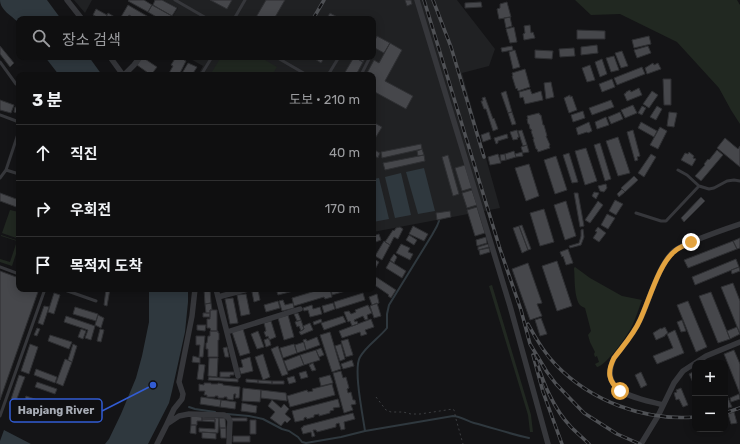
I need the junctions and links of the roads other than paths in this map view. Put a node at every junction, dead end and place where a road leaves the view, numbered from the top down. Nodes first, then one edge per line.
1 (67, 0) edge
2 (175, 0) edge
3 (245, 0) edge
4 (417, 0) edge
5 (80, 16) edge
6 (203, 16) edge
7 (236, 16) edge
8 (112, 60) edge
9 (138, 60) edge
10 (210, 60) edge
11 (281, 60) edge
12 (337, 60) edge
13 (368, 60) edge
14 (0, 62) edge
15 (122, 72) edge
16 (127, 72) edge
17 (203, 72) edge
18 (302, 72) edge
19 (330, 72) edge
20 (362, 72) edge
21 (16, 84) dead end
22 (0, 116) edge
23 (16, 121) edge
24 (16, 140) edge
25 (6, 170) junction
26 (678, 170) dead end
27 (16, 173) edge
28 (0, 178) edge
29 (740, 181) edge
30 (699, 186) junction
31 (636, 213) dead end
32 (740, 224) edge
33 (0, 267) edge
34 (16, 273) edge
35 (44, 292) edge
36 (70, 292) edge
37 (195, 292) edge
38 (217, 292) edge
39 (237, 292) edge
40 (218, 297) junction
41 (96, 301) dead end
42 (300, 309) dead end
43 (227, 332) junction
44 (740, 342) edge
45 (238, 376) dead end
46 (663, 405) junction
47 (0, 416) edge
48 (167, 424) junction
49 (156, 444) edge
50 (229, 444) edge
51 (548, 444) edge
52 (641, 444) edge

1 - 5 street
2 - 6 lane
3 - 7 lane
4 - 51 street
8 - 15 street
9 - 16 street
10 - 17 lane
11 - 18 lane
12 - 19 lane
13 - 20 lane
14 - 21 lane
22 - 23 lane
24 - 25 lane
25 - 27 lane
25 - 28 lane
26 - 30 lane
29 - 30 lane
30 - 31 lane
32 - 46 street
33 - 34 lane
35 - 47 lane
36 - 41 lane
37 - 48 street
38 - 40 street
39 - 40 street
40 - 43 street
42 - 43 street
43 - 45 street
44 - 46 street
46 - 52 street
48 - 49 street
48 - 50 street

